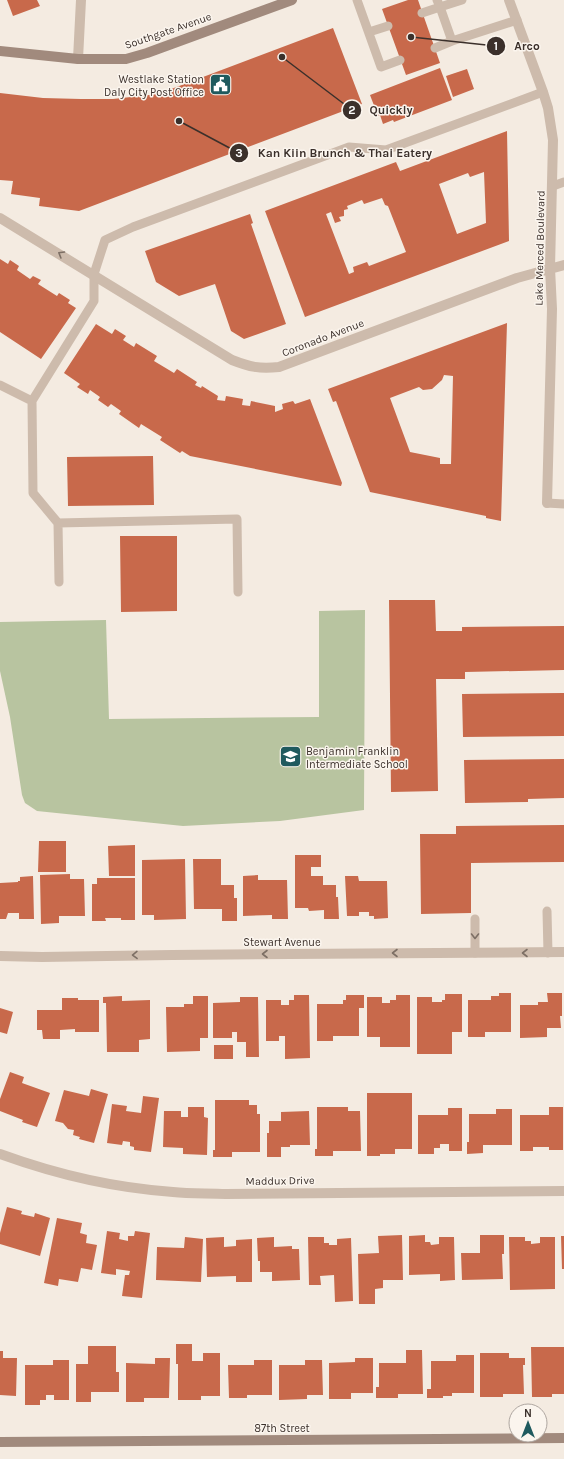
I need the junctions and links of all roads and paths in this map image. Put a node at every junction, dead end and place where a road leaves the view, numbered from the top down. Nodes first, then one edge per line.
1 (81, 0) edge
2 (290, 0) edge
3 (357, 0) edge
4 (462, 0) edge
5 (509, 0) edge
6 (438, 4) edge
7 (422, 13) dead end
8 (517, 20) junction
9 (388, 26) dead end
10 (369, 32) junction
11 (452, 41) junction
12 (435, 48) dead end
13 (0, 51) edge
14 (78, 59) junction
15 (400, 60) dead end
16 (544, 92) junction
17 (564, 182) edge
18 (553, 186) junction
19 (0, 218) edge
20 (564, 265) edge
21 (550, 268) junction
22 (94, 274) junction
23 (0, 384) edge
24 (32, 401) junction
25 (547, 503) joint
26 (564, 504) edge
27 (58, 523) junction
28 (59, 582) dead end
29 (238, 592) dead end
30 (547, 911) dead end
31 (475, 919) dead end
32 (564, 952) edge
33 (475, 953) junction
34 (548, 953) junction
35 (0, 956) edge
36 (0, 1154) edge
37 (564, 1191) edge
38 (564, 1438) edge
39 (0, 1442) edge

1 - 14 street
2 - 14 street, Southgate Avenue
3 - 10 lane
4 - 6 lane
5 - 8 street, Lake Merced Boulevard
6 - 7 lane
6 - 11 lane
8 - 11 lane
8 - 16 street, Lake Merced Boulevard
9 - 10 lane
10 - 15 lane
11 - 12 lane
13 - 14 street, Southgate Avenue
16 - 18 street, Lake Merced Boulevard
16 - 22 lane
17 - 18 lane
18 - 21 street, Lake Merced Boulevard
22 -> 19 street, Coronado Avenue
20 - 21 street, Coronado Avenue
21 - 22 street, Coronado Avenue
21 - 25 street, Lake Merced Boulevard
22 - 24 lane
23 - 24 lane
24 - 27 lane
25 - 26 lane
27 - 28 lane
27 - 29 lane
30 - 34 lane
31 -> 33 lane
32 - 34 street, Stewart Avenue
34 -> 33 street, Stewart Avenue
33 -> 35 street, Stewart Avenue
36 - 37 street, Maddux Drive
38 - 39 street, 87th Street

